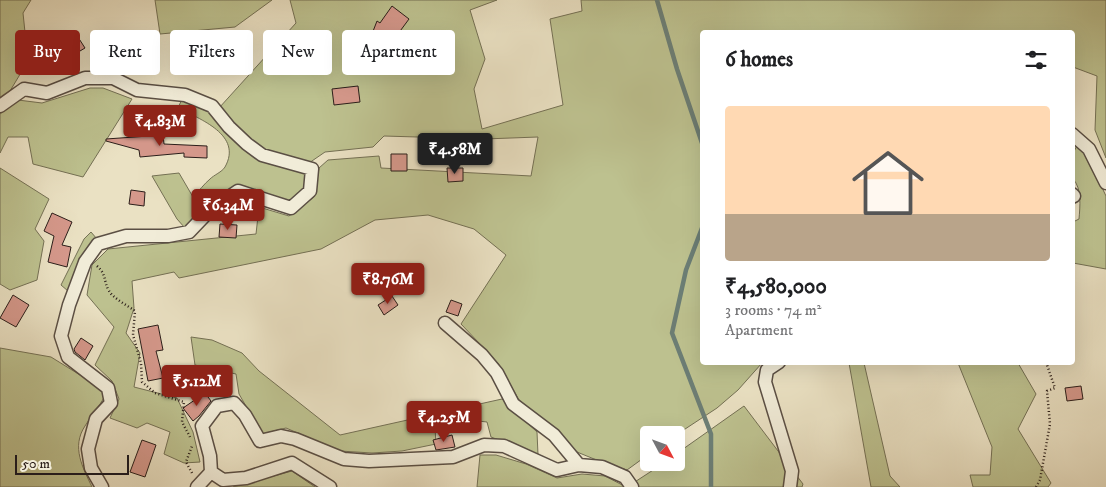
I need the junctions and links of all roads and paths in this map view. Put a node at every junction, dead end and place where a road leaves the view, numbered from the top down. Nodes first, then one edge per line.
1 (0, 106) edge
2 (1075, 137) edge
3 (1106, 184) edge
4 (83, 270) junction
5 (445, 322) dead end
6 (774, 365) edge
7 (1046, 365) edge
8 (579, 465) junction
9 (211, 472) junction
10 (198, 486) edge
11 (102, 487) edge
12 (330, 487) edge
13 (632, 487) edge
14 (790, 487) edge
15 (1036, 487) edge

1 - 4 street
2 - 3 street
4 - 10 path
4 - 11 street
5 - 8 street
6 - 14 street
7 - 15 path
8 - 9 street
8 - 13 street
9 - 10 street
9 - 12 street

